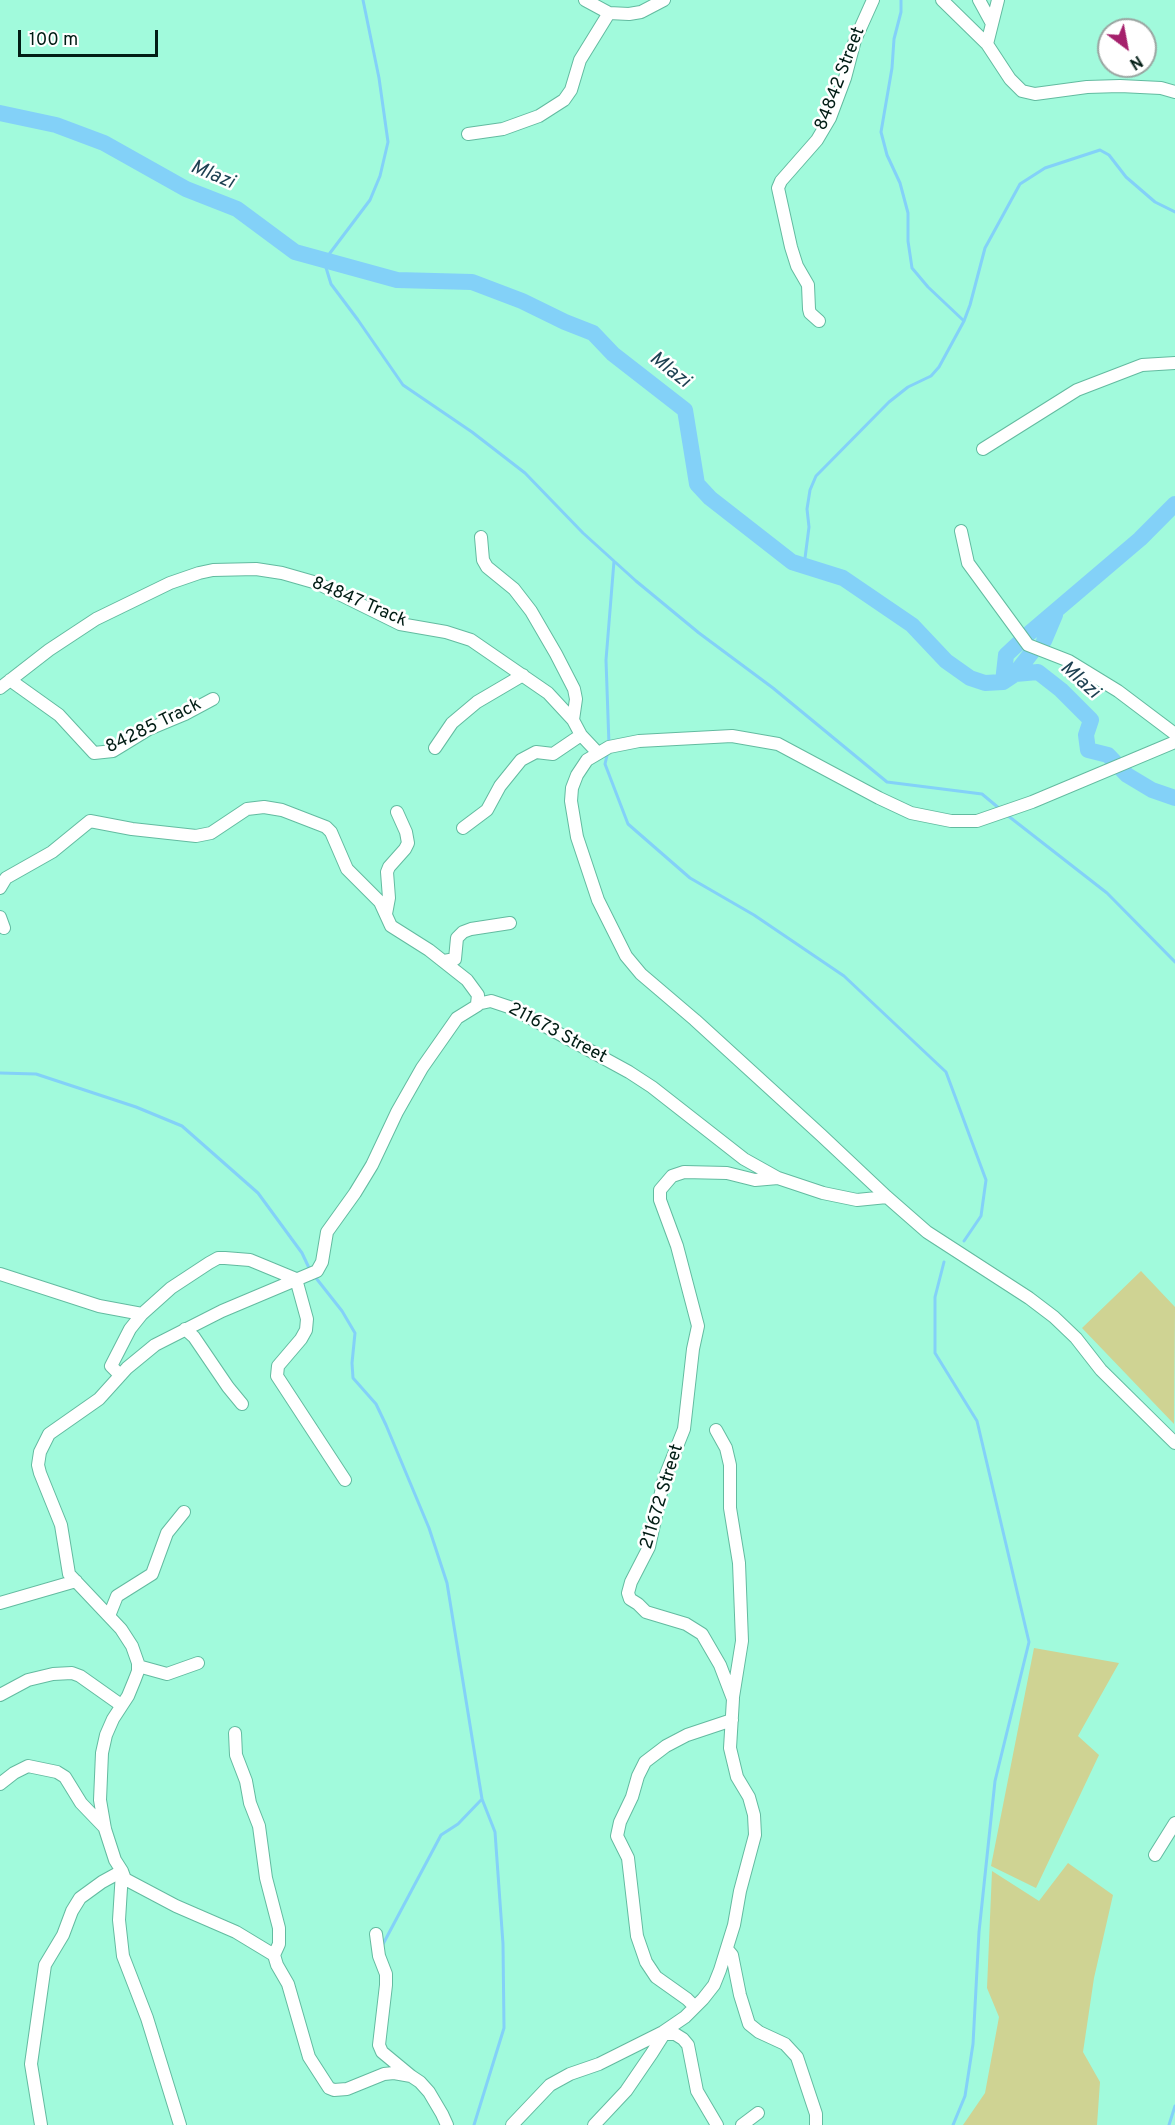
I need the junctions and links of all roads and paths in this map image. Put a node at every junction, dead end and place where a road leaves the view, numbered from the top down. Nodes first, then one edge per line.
1 (585, 0) edge
2 (664, 0) edge
3 (873, 0) edge
4 (942, 0) edge
5 (979, 0) edge
6 (998, 0) edge
7 (609, 13) junction
8 (991, 22) junction
9 (987, 44) junction
10 (1175, 92) edge
11 (468, 134) dead end
12 (819, 321) dead end
13 (1175, 363) edge
14 (983, 449) dead end
15 (961, 531) dead end
16 (481, 537) dead end
17 (524, 675) junction
18 (5, 684) edge
19 (213, 699) dead end
20 (573, 720) junction
21 (1175, 734) edge
22 (581, 735) junction
23 (1170, 743) edge
24 (435, 748) dead end
25 (597, 752) junction
26 (397, 812) dead end
27 (463, 828) dead end
28 (3, 883) edge
29 (386, 914) junction
30 (510, 923) dead end
31 (444, 961) junction
32 (477, 1004) junction
33 (781, 1179) junction
34 (887, 1197) junction
35 (0, 1274) edge
36 (296, 1279) junction
37 (142, 1314) junction
38 (185, 1329) junction
39 (120, 1375) junction
40 (242, 1404) dead end
41 (716, 1430) dead end
42 (1175, 1443) edge
43 (345, 1480) dead end
44 (184, 1512) dead end
45 (76, 1581) junction
46 (0, 1603) edge
47 (109, 1616) junction
48 (198, 1663) dead end
49 (138, 1666) junction
50 (0, 1695) edge
51 (733, 1699) junction
52 (121, 1705) junction
53 (732, 1720) junction
54 (235, 1732) dead end
55 (0, 1784) edge
56 (1175, 1823) edge
57 (105, 1829) junction
58 (1155, 1856) dead end
59 (122, 1871) junction
60 (376, 1934) dead end
61 (727, 1949) junction
62 (274, 1955) junction
63 (694, 2007) junction
64 (663, 2033) junction
65 (411, 2076) junction
66 (758, 2112) dead end
67 (518, 2122) edge
68 (41, 2125) edge
69 (180, 2125) edge
70 (447, 2125) edge
71 (594, 2125) edge
72 (717, 2125) edge
73 (742, 2125) edge
74 (816, 2125) edge

1 - 7 street
2 - 7 street
3 - 12 street, 84842 Street
4 - 9 street
5 - 8 street
6 - 8 street
7 - 11 street
8 - 9 street
9 - 10 street
13 - 14 street
15 - 21 street
16 - 20 street
17 - 18 street, 84847 Track
17 - 20 street, 84847 Track
17 - 24 street
18 - 19 street, 84285 Track
20 - 22 street, 84847 Track
22 - 25 street, 84847 Track
22 - 27 street
23 - 25 street
25 - 34 street
26 - 29 street
28 - 29 street
29 - 31 street
30 - 31 street
31 - 32 street
32 - 33 street, 211673 Street
32 - 36 street
33 - 34 street
33 - 51 street, 211672 Street
34 - 42 street
35 - 37 street
36 - 37 street
36 - 38 street
36 - 43 street
37 - 39 street
38 - 39 street
38 - 40 street
39 - 45 street
41 - 51 street
44 - 47 street
45 - 46 street
45 - 47 street
47 - 49 street
48 - 49 street
49 - 52 street
50 - 52 street
51 - 53 street, 211672 Street
52 - 57 street
53 - 61 street, 211672 Street
53 - 63 street
54 - 62 street
55 - 57 street
56 - 58 street
57 - 59 street
59 - 62 street
59 - 68 street
59 - 69 street
60 - 65 street
61 - 63 street, 211672 Street
61 - 74 street
62 - 65 street
63 - 64 street, 211672 Street
64 - 67 street
64 - 71 street
64 - 72 street
65 - 70 street
66 - 73 street

